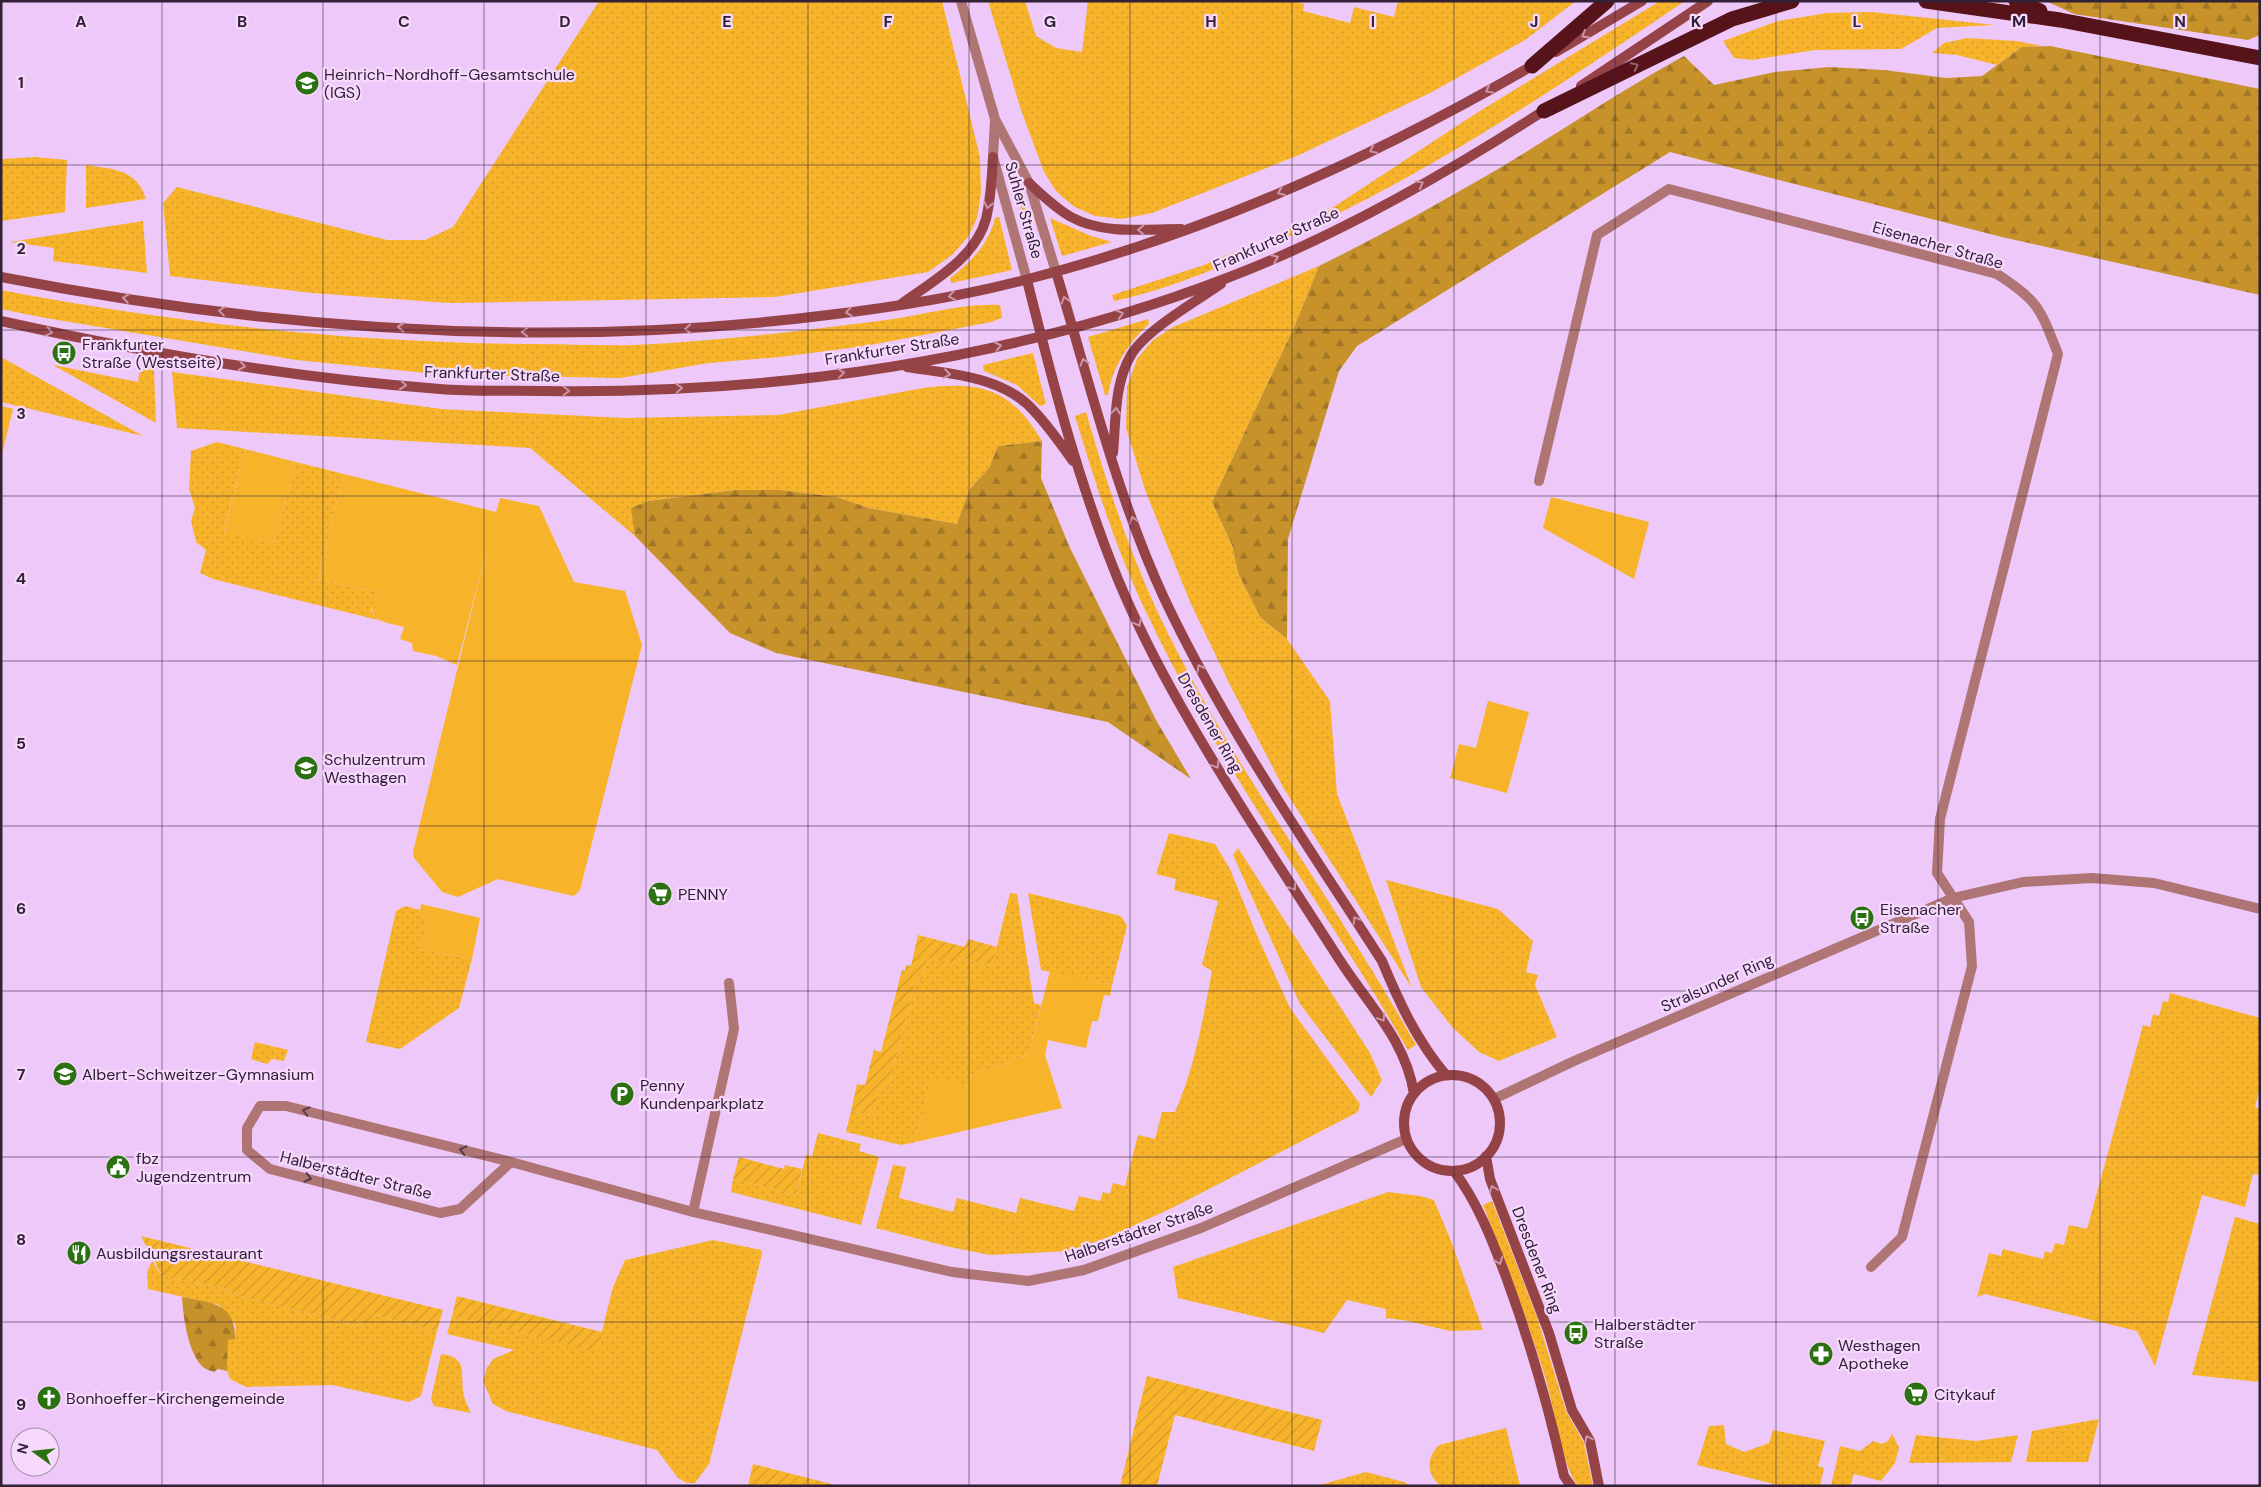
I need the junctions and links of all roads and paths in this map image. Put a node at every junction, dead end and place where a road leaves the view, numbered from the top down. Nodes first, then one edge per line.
1 (961, 1) edge
2 (1607, 1) edge
3 (1642, 1) edge
4 (1708, 1) edge
5 (1792, 1) edge
6 (1926, 1) edge
7 (2016, 1) edge
8 (2060, 20) junction
9 (2260, 50) edge
10 (2234, 53) junction
11 (2260, 58) edge
12 (1532, 66) junction
13 (1544, 111) junction
14 (995, 119) junction
15 (993, 157) junction
16 (1028, 183) junction
17 (1190, 229) junction
18 (1056, 272) junction
19 (1, 277) edge
20 (1230, 277) junction
21 (1027, 280) junction
22 (898, 306) junction
23 (1, 321) edge
24 (1073, 328) junction
25 (1041, 336) junction
26 (899, 366) junction
27 (1112, 459) junction
28 (1078, 466) junction
29 (1539, 481) dead end
30 (1953, 898) junction
31 (2260, 909) edge
32 (729, 983) dead end
33 (1446, 1075) junction
34 (1414, 1094) junction
35 (1494, 1099) junction
36 (1406, 1139) junction
37 (1486, 1156) junction
38 (511, 1162) junction
39 (1454, 1171) junction
40 (693, 1212) junction
41 (1870, 1267) dead end
42 (1570, 1486) edge
43 (1599, 1486) edge

1 - 14 street, Suhler Straße
2 - 12 highway
3 -> 12 street
4 - 13 street, Frankfurter Straße
13 -> 5 highway
6 - 8 highway
7 - 8 highway
8 - 10 highway
9 - 10 highway
10 - 11 highway
12 -> 17 street
20 -> 13 street, Frankfurter Straße
14 - 15 street, Suhler Straße
14 - 16 street, Suhler Straße
15 - 21 street, Suhler Straße
15 -> 22 street
17 -> 16 street
16 - 18 street, Suhler Straße
17 - 18 street
18 - 21 street
24 -> 18 street, Dresdener Ring
22 -> 19 street
24 -> 20 street, Frankfurter Straße
27 -> 20 street
21 -> 22 street
21 - 25 street, Dresdener Ring
23 -> 26 street, Frankfurter Straße
24 - 25 street, Frankfurter Straße
27 -> 24 street, Dresdener Ring
26 -> 25 street, Frankfurter Straße
25 - 28 street, Dresdener Ring
26 -> 28 street
33 -> 27 street, Dresdener Ring
28 -> 34 street, Dresdener Ring
29 - 30 street, Eisenacher Straße
30 - 31 street, Stralsunder Ring
30 - 35 street, Stralsunder Ring
30 - 41 street
32 - 40 street
33 - 34 street
33 - 35 street
34 - 36 street
35 - 37 street
36 - 39 street
36 - 40 street, Halberstädter Straße
37 - 39 street
43 -> 37 street, Dresdener Ring
38 -> 38 street, Halberstädter Straße
38 - 40 street, Halberstädter Straße
39 -> 42 street

